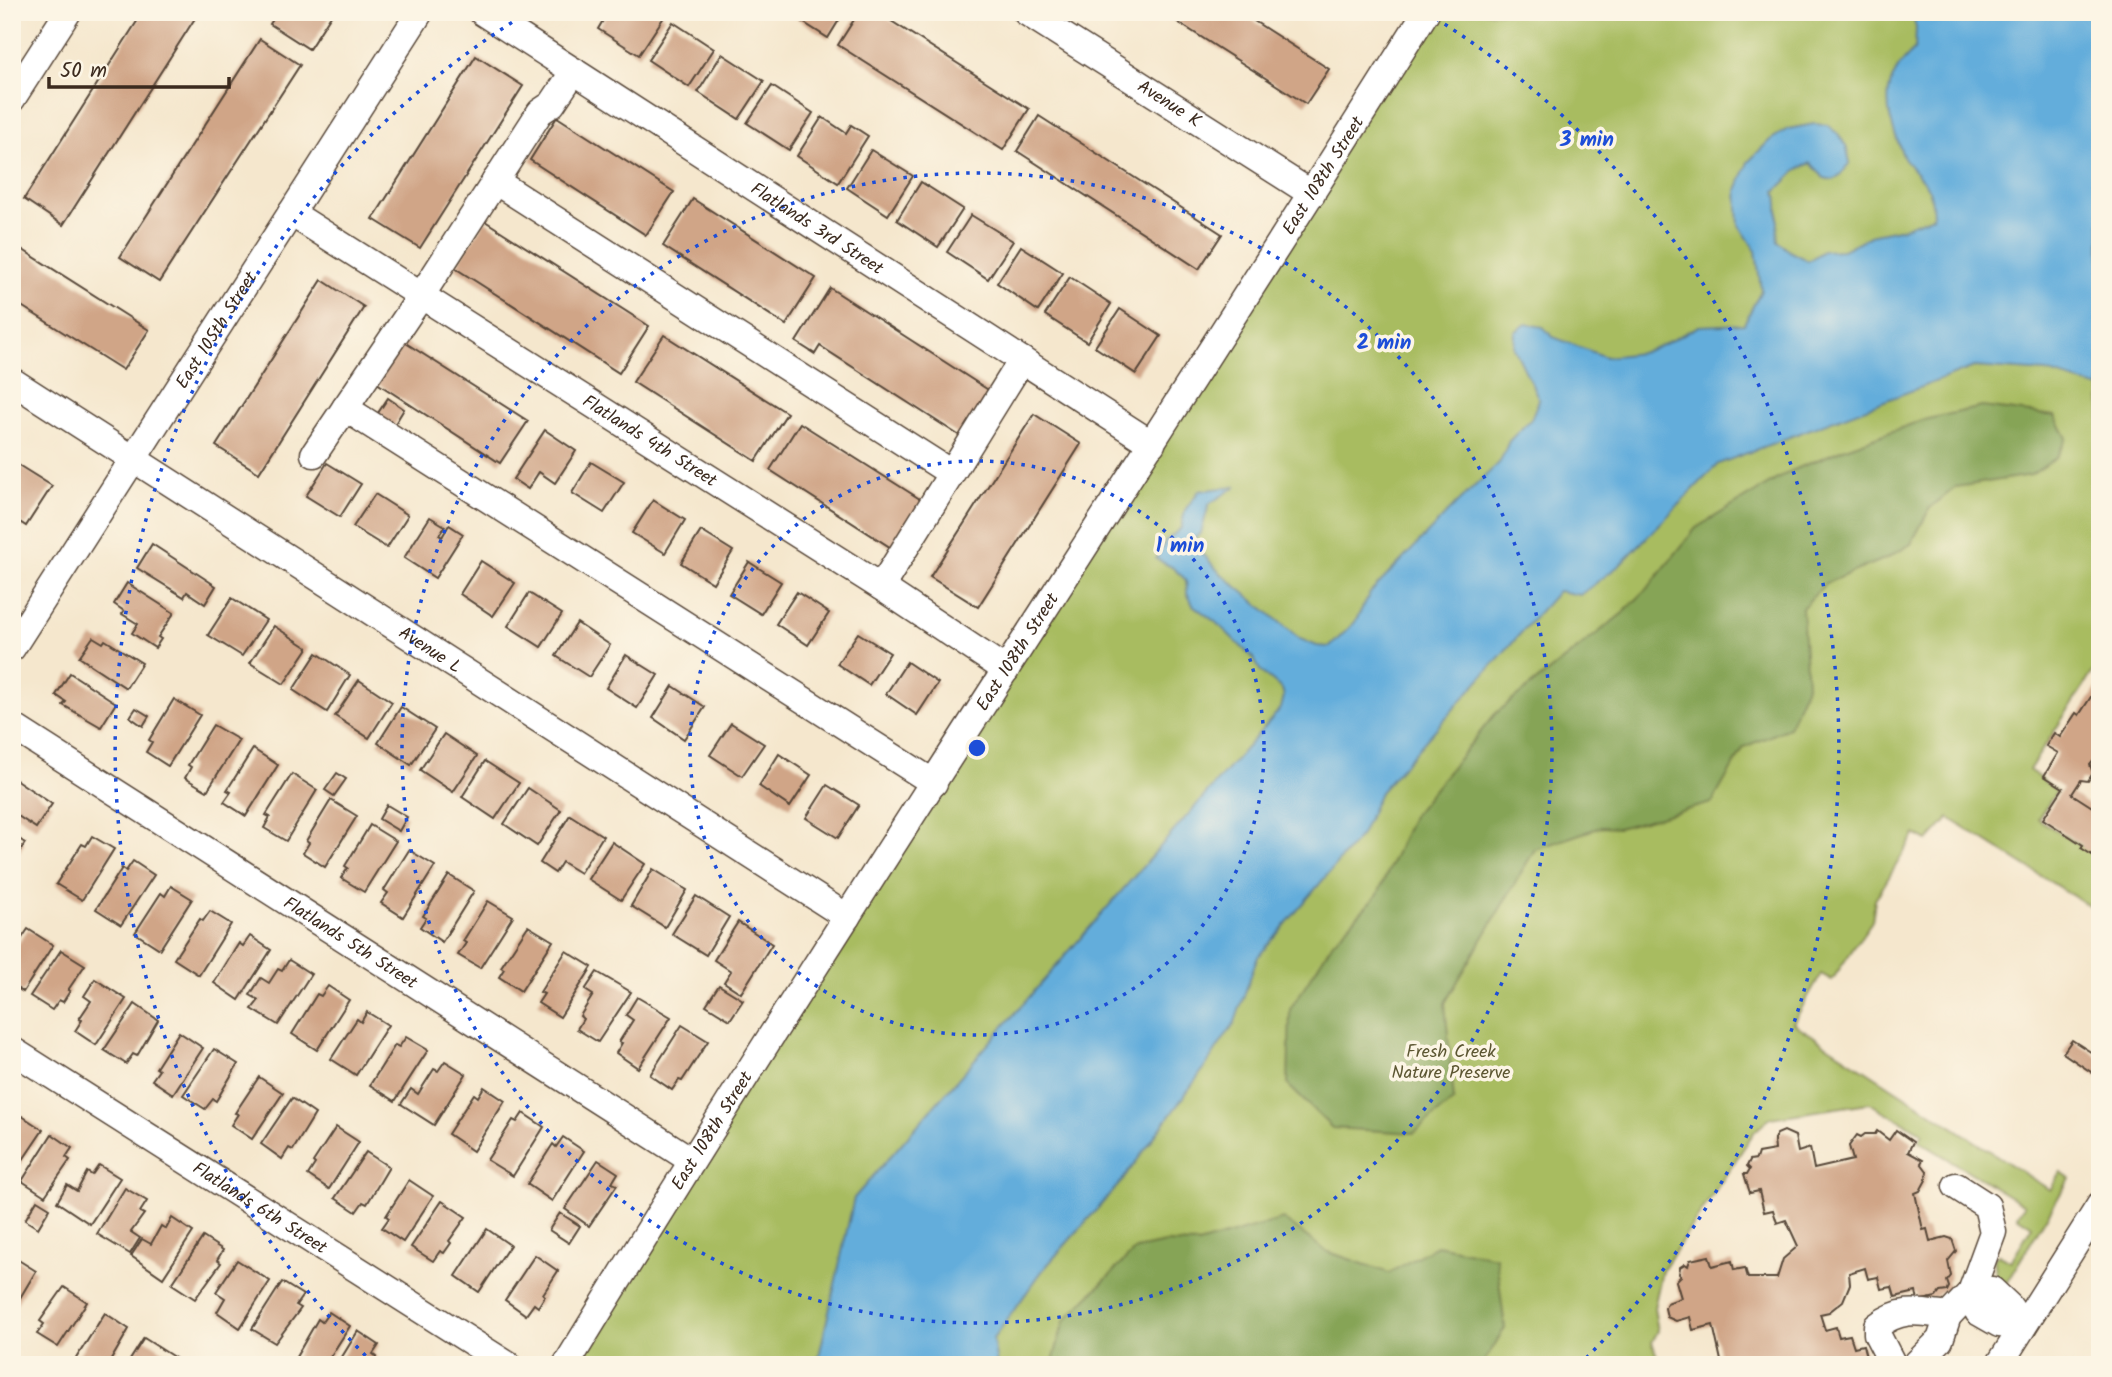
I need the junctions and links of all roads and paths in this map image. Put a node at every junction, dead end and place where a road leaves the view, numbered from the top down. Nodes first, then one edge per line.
1 (68, 12) edge
2 (420, 12) edge
3 (482, 12) edge
4 (1026, 12) edge
5 (1426, 12) edge
6 (574, 71) junction
7 (12, 99) edge
8 (495, 181) junction
9 (1312, 194) junction
10 (291, 213) junction
11 (421, 296) junction
12 (1022, 360) junction
13 (12, 381) edge
14 (345, 408) junction
15 (1152, 444) junction
16 (314, 454) dead end
17 (134, 459) junction
18 (951, 473) junction
19 (881, 587) junction
20 (12, 648) edge
21 (1006, 670) junction
22 (12, 726) edge
23 (934, 783) junction
24 (847, 917) junction
25 (12, 1050) edge
26 (691, 1160) junction
27 (1956, 1186) dead end
28 (2100, 1205) edge
29 (1971, 1292) junction
30 (1948, 1316) junction
31 (2023, 1326) junction
32 (508, 1365) edge
33 (566, 1365) edge
34 (1893, 1365) edge
35 (1915, 1365) edge
36 (1999, 1365) edge

1 - 7 street
2 - 10 street, East 105th Street
3 - 6 street, Flatlands 3rd Street
4 - 9 street, Avenue K
5 - 9 street, East 108th Street
6 - 8 street
6 - 12 street, Flatlands 3rd Street
8 - 11 street
8 - 18 street
9 - 15 street, East 108th Street
10 - 11 street, Flatlands 4th Street
10 - 17 street, East 105th Street
11 - 14 street
11 - 19 street, Flatlands 4th Street
12 - 15 street, Flatlands 3rd Street
12 - 18 street
13 - 17 street, Avenue L
14 - 16 street
14 - 23 street
15 - 21 street, East 108th Street
17 - 20 street, East 105th Street
17 - 24 street, Avenue L
18 - 19 street
19 - 21 street, Flatlands 4th Street
21 - 23 street, East 108th Street
22 - 26 street, Flatlands 5th Street
23 - 24 street, East 108th Street
24 - 26 street, East 108th Street
25 - 32 street, Flatlands 6th Street
26 - 33 street, East 108th Street
27 - 29 street
28 - 31 street
29 - 30 street
29 - 31 street
30 - 34 street
30 - 35 street
31 - 36 street

